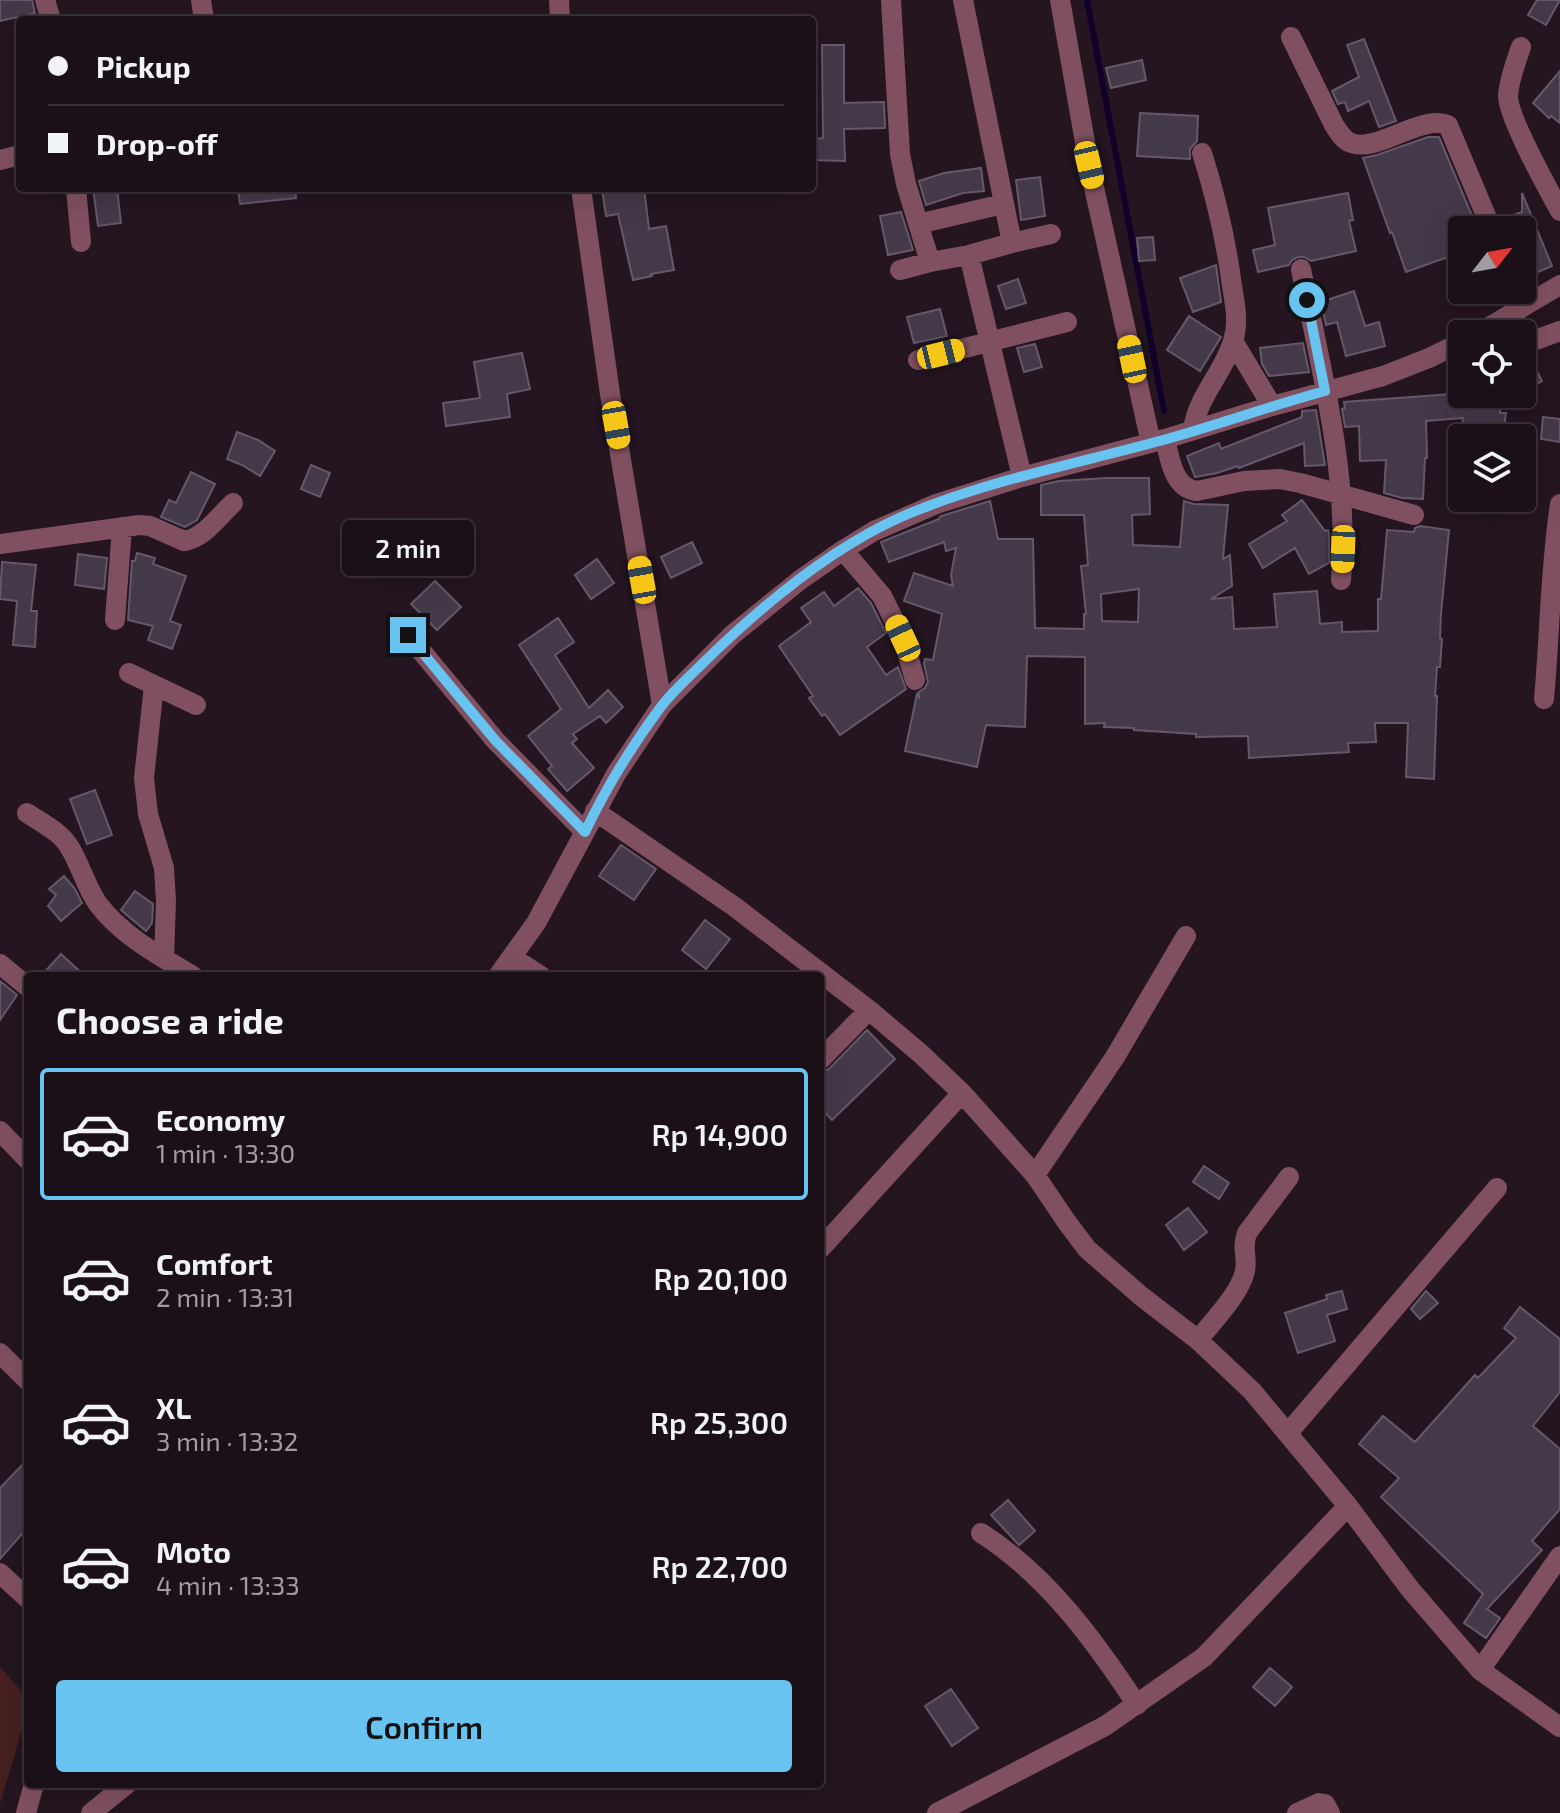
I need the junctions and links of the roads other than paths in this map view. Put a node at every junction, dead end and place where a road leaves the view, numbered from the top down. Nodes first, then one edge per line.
1 (891, 0) edge
2 (963, 0) edge
3 (1060, 0) edge
4 (1291, 37) dead end
5 (1521, 47) dead end
6 (1202, 153) dead end
7 (76, 192) edge
8 (582, 192) edge
9 (1003, 204) junction
10 (1560, 211) edge
11 (1486, 216) edge
12 (918, 224) junction
13 (1051, 234) dead end
14 (81, 242) dead end
15 (1012, 243) junction
16 (969, 255) junction
17 (930, 262) junction
18 (1301, 269) dead end
19 (900, 270) dead end
20 (1560, 285) edge
21 (1536, 293) edge
22 (1511, 304) edge
23 (1493, 320) edge
24 (1067, 322) dead end
25 (1560, 331) edge
26 (1536, 340) edge
27 (989, 341) junction
28 (1233, 341) junction
29 (1448, 349) edge
30 (918, 360) dead end
31 (1325, 391) junction
32 (1272, 406) junction
33 (1193, 430) junction
34 (1158, 441) junction
35 (1022, 477) junction
36 (1342, 496) junction
37 (233, 503) dead end
38 (1560, 504) edge
39 (1414, 515) dead end
40 (122, 527) junction
41 (0, 544) edge
42 (843, 550) junction
43 (1341, 580) dead end
44 (115, 620) dead end
45 (408, 635) dead end
46 (129, 673) dead end
47 (915, 680) dead end
48 (154, 685) junction
49 (1544, 699) dead end
50 (196, 705) dead end
51 (662, 705) junction
52 (595, 811) junction
53 (27, 813) dead end
54 (585, 832) junction
55 (1186, 936) dead end
56 (512, 957) junction
57 (164, 958) junction
58 (0, 964) edge
59 (187, 972) edge
60 (501, 972) edge
61 (535, 972) edge
62 (820, 972) edge
63 (824, 975) edge
64 (24, 984) edge
65 (869, 1010) junction
66 (824, 1056) edge
67 (962, 1093) junction
68 (0, 1131) edge
69 (24, 1156) edge
70 (1035, 1175) junction
71 (1289, 1177) dead end
72 (1497, 1188) dead end
73 (824, 1245) edge
74 (1198, 1340) junction
75 (0, 1353) edge
76 (24, 1377) edge
77 (1288, 1433) junction
78 (1348, 1506) junction
79 (981, 1533) dead end
80 (1560, 1556) edge
81 (0, 1573) edge
82 (24, 1595) edge
83 (1480, 1670) junction
84 (1137, 1705) junction
85 (1560, 1727) edge
86 (33, 1788) edge
87 (122, 1788) edge
88 (26, 1813) edge
89 (91, 1813) edge
90 (937, 1813) edge
91 (1297, 1813) edge
92 (1330, 1813) edge

1 - 12 street
2 - 9 street
3 - 34 street
4 - 11 street
5 - 10 street
6 - 28 street
7 - 14 street
8 - 51 street
9 - 12 street
9 - 15 street
12 - 17 street
13 - 15 street
15 - 16 street
16 - 17 street
16 - 27 street
17 - 19 street
18 - 31 street
20 - 21 street
22 - 23 street
24 - 27 street
25 - 26 street
27 - 30 street
27 - 35 street
28 - 32 street
28 - 33 street
29 - 31 street
31 - 32 street
31 - 36 street
32 - 33 street
33 - 34 street
34 - 35 street
34 - 36 street
35 - 42 street
36 - 39 street
36 - 43 street
37 - 40 street
38 - 49 street
40 - 41 street
40 - 44 street
42 - 47 street
42 - 51 street
45 - 54 street
46 - 48 street
48 - 50 street
48 - 57 street
51 - 52 street
52 - 54 street
52 - 62 street
53 - 57 street
54 - 56 street
55 - 70 street
56 - 60 street
56 - 61 street
57 - 59 street
58 - 64 street
63 - 65 street
65 - 66 street
65 - 67 street
67 - 70 street
67 - 73 street
68 - 69 street
70 - 74 street
71 - 74 street
72 - 77 street
74 - 77 street
75 - 76 street
77 - 78 street
78 - 83 street
78 - 84 street
79 - 84 street
80 - 83 street
81 - 82 street
83 - 85 street
84 - 90 street
86 - 88 street
87 - 89 street
91 - 92 street

